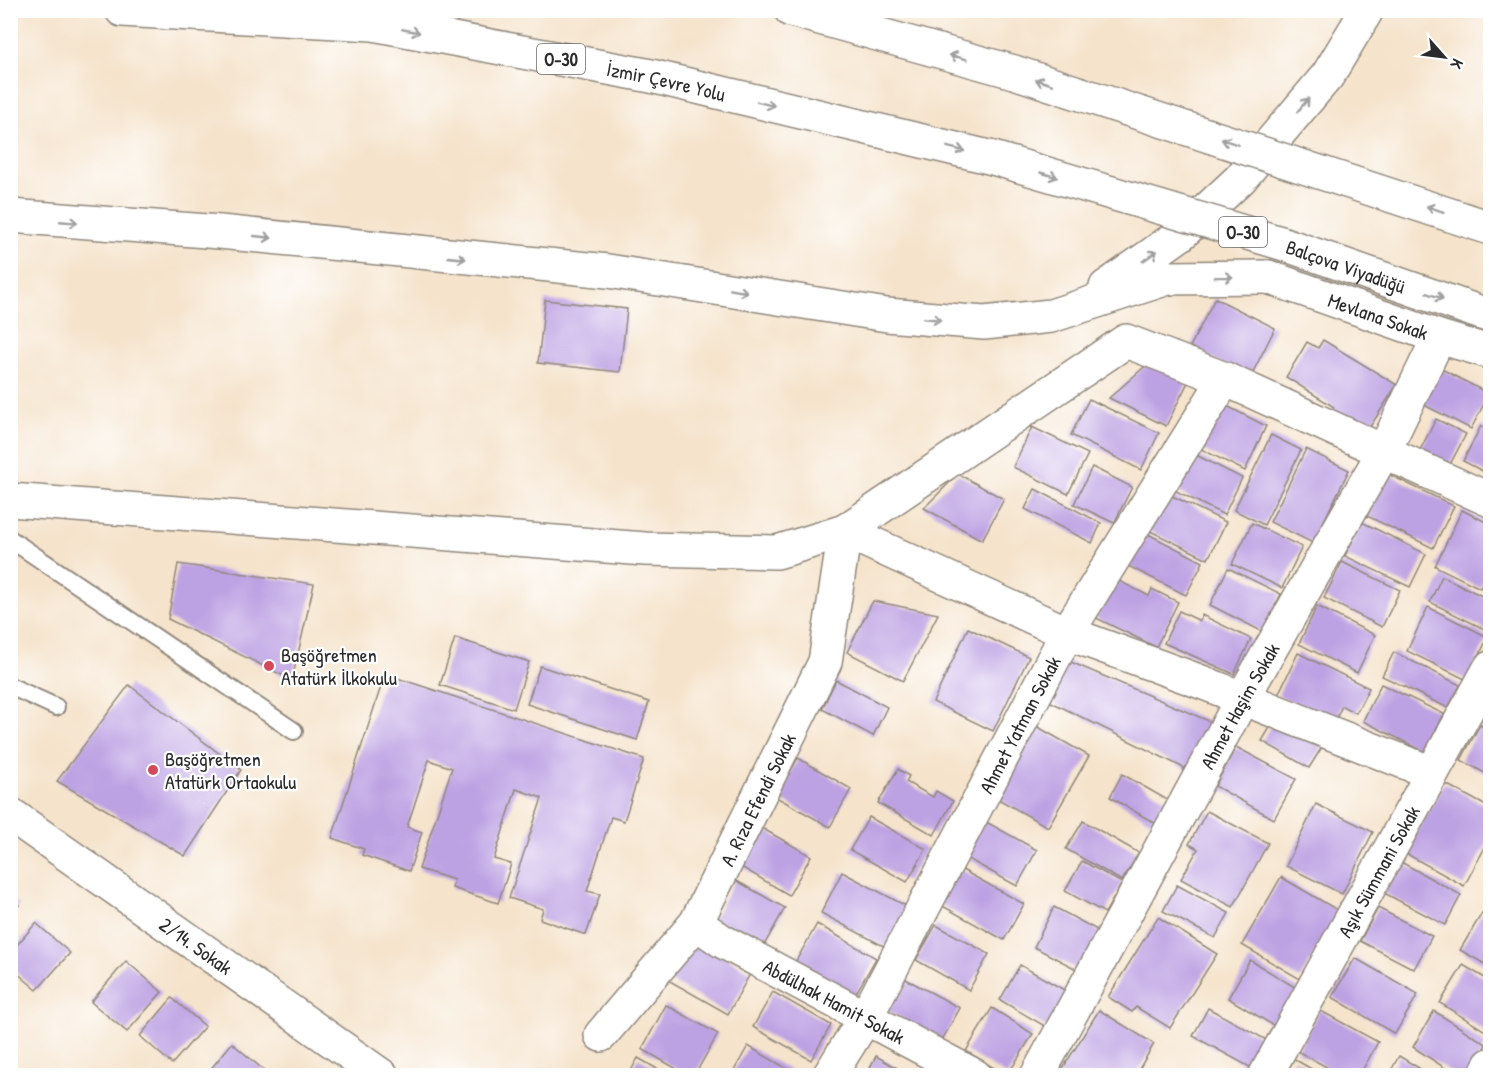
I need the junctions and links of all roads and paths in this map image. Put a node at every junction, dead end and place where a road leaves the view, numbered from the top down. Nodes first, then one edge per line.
1 (122, 10) edge
2 (791, 10) edge
3 (1368, 10) edge
4 (993, 158) joint
5 (10, 216) edge
6 (1491, 228) edge
7 (1085, 303) junction
8 (1491, 315) edge
9 (1438, 337) junction
10 (1491, 352) edge
11 (1225, 379) junction
12 (1384, 451) junction
13 (10, 500) edge
14 (1491, 500) edge
15 (845, 531) junction
16 (10, 539) edge
17 (1067, 633) junction
18 (1491, 668) edge
19 (10, 687) edge
20 (1242, 699) junction
21 (56, 707) dead end
22 (294, 731) dead end
23 (1432, 773) junction
24 (10, 814) edge
25 (696, 923) junction
26 (867, 1015) junction
27 (601, 1035) dead end
28 (1491, 1065) edge
29 (382, 1076) edge
30 (829, 1076) edge
31 (975, 1076) edge
32 (1037, 1076) edge
33 (1264, 1076) edge
34 (1485, 1076) edge

1 -> 4 main road, İzmir Çevre Yolu / O-30
6 -> 2 main road, bridge
7 -> 3 main road
4 -> 8 main road, Balçova Viyadüğü / O-30, bridge
5 -> 7 main road
7 -> 9 main road, Mevlana Sokak
9 - 10 main road, Mevlana Sokak
9 - 12 main road, Ahmet Haşim Sokak
11 - 12 main road
11 - 15 main road
11 - 17 main road, Ahmet Yatman Sokak
12 - 14 main road
12 - 20 main road, Ahmet Haşim Sokak
13 - 15 main road
15 - 17 main road
15 - 25 main road, A. Rıza Efendi Sokak
16 - 22 lane
17 - 20 main road
17 - 26 main road, Ahmet Yatman Sokak
18 - 23 main road, Aşık Sümmani Sokak
19 - 21 lane
20 - 23 main road
20 - 32 main road, Ahmet Haşim Sokak
23 - 33 main road, Aşık Sümmani Sokak
24 - 29 main road, 2/14. Sokak
25 - 26 main road, Abdülhak Hamit Sokak
25 - 27 main road, A. Rıza Efendi Sokak
26 - 30 main road, Ahmet Yatman Sokak
26 - 31 main road, Abdülhak Hamit Sokak
28 - 34 main road

